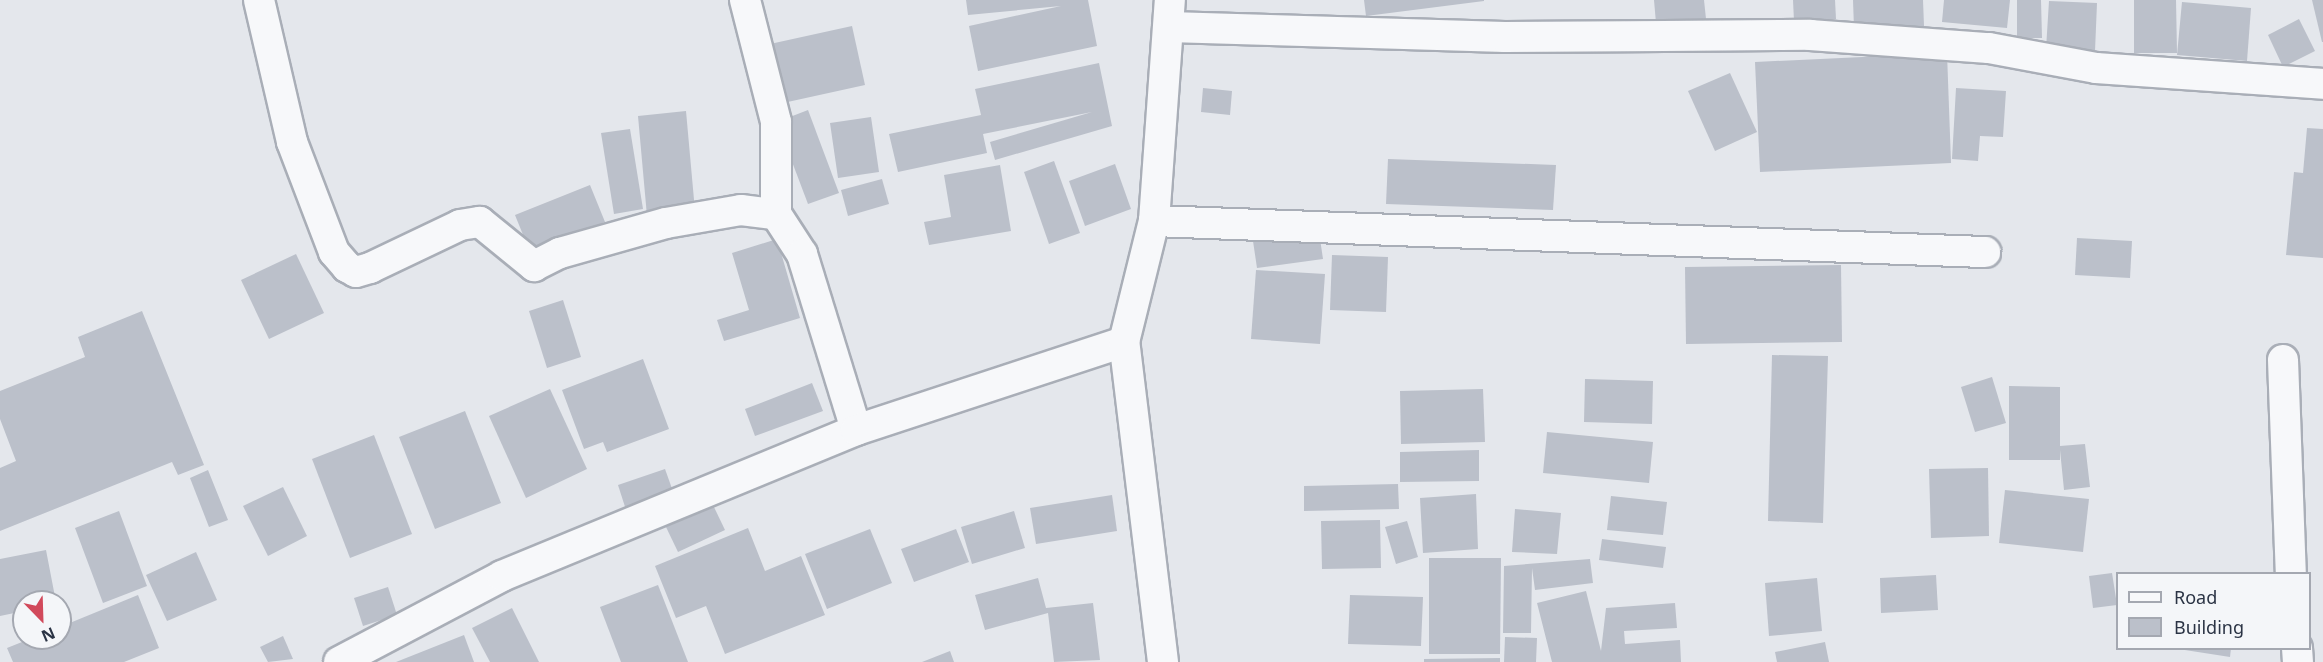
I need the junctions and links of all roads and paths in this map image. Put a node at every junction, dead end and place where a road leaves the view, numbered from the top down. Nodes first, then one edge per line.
1 (260, 0) edge
2 (745, 0) edge
3 (1170, 13) edge
4 (2323, 84) edge
5 (776, 214) junction
6 (1155, 221) junction
7 (1985, 252) dead end
8 (1124, 342) junction
9 (2283, 360) dead end
10 (856, 430) junction
11 (2291, 572) edge
12 (339, 662) edge
13 (1163, 662) edge

1 - 5 street
2 - 5 street
3 - 4 street
3 - 6 street
5 - 10 street
6 - 7 street
6 - 8 street
8 - 10 street
8 - 13 street
9 - 11 street
10 - 12 street

